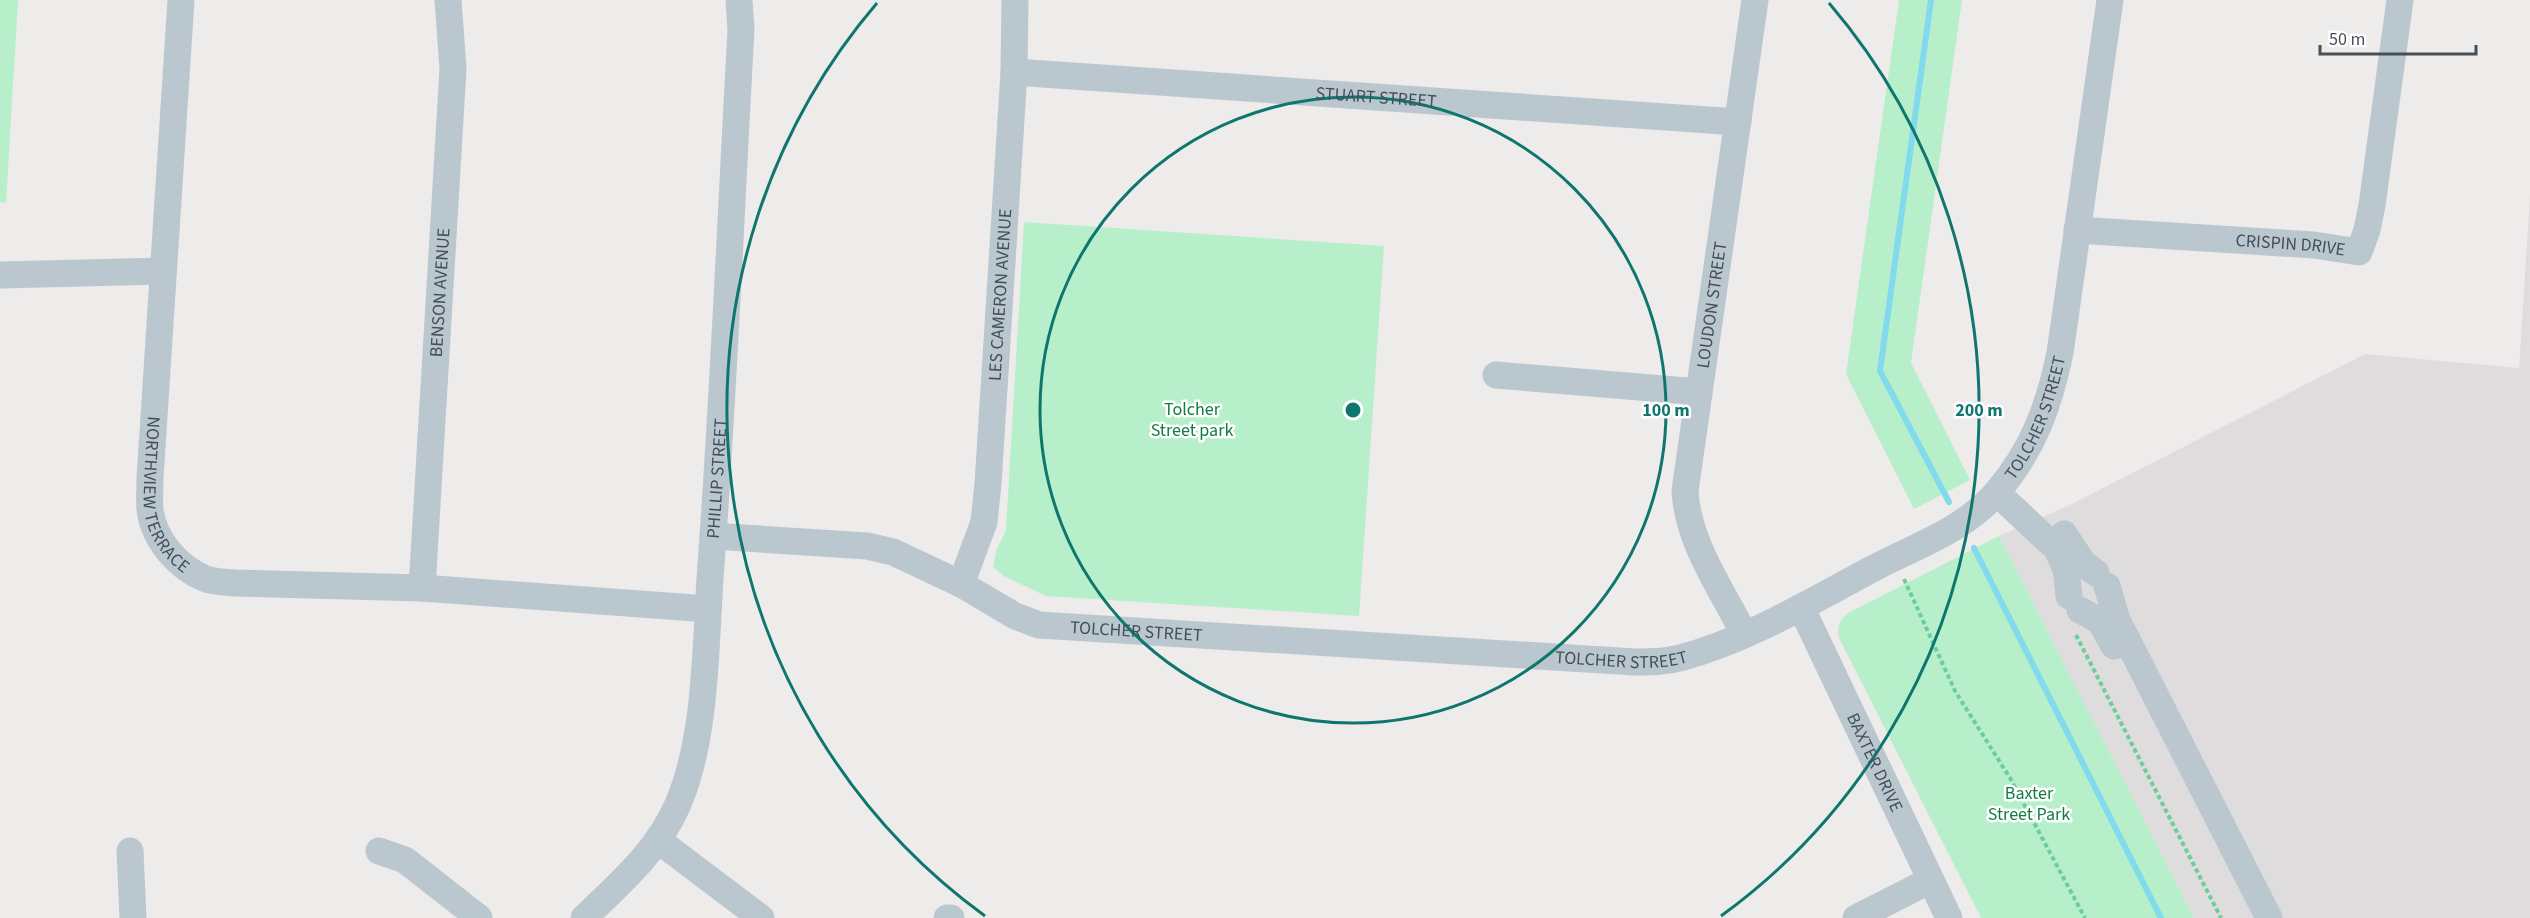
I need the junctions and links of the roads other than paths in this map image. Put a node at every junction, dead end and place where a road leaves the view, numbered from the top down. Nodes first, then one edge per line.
1 (181, 0) edge
2 (448, 0) edge
3 (739, 0) edge
4 (1015, 0) edge
5 (1755, 0) edge
6 (2110, 0) edge
7 (2400, 0) edge
8 (1014, 72) junction
9 (1738, 122) junction
10 (2077, 230) junction
11 (164, 271) junction
12 (0, 275) edge
13 (1496, 375) dead end
14 (1698, 392) junction
15 (2002, 486) junction
16 (713, 536) junction
17 (2102, 579) junction
18 (961, 584) junction
19 (422, 588) junction
20 (1801, 607) junction
21 (708, 609) junction
22 (2073, 611) junction
23 (1744, 634) junction
24 (658, 841) junction
25 (130, 851) dead end
26 (379, 851) dead end
27 (1929, 881) junction
28 (133, 918) edge
29 (479, 918) edge
30 (584, 918) edge
31 (761, 918) edge
32 (1856, 918) edge
33 (1949, 918) edge
34 (2250, 918) edge
35 (2269, 918) edge

1 - 11 street, NORTHVIEW TERRACE
2 - 19 street, BENSON AVENUE
3 - 16 street, PHILLIP STREET
4 - 8 street, LES CAMERON AVENUE
5 - 9 street, LOUDON STREET
6 - 10 street, TOLCHER STREET
7 - 10 street, CRISPIN DRIVE
8 - 9 street, STUART STREET
8 - 18 street, LES CAMERON AVENUE
9 - 14 street, LOUDON STREET
10 - 15 street, TOLCHER STREET
11 - 12 street
11 - 19 street, NORTHVIEW TERRACE
13 - 14 street
14 - 23 street, LOUDON STREET
15 - 17 street
15 - 20 street, TOLCHER STREET
15 - 22 street
16 - 18 street, TOLCHER STREET
16 - 21 street, PHILLIP STREET
17 - 22 street
17 - 35 street
18 - 23 street, TOLCHER STREET
19 - 21 street, NORTHVIEW TERRACE
20 - 23 street, TOLCHER STREET
20 - 27 street, BAXTER DRIVE
21 - 24 street, PHILLIP STREET
22 - 34 street
24 - 30 street, PHILLIP STREET
24 - 31 street
25 - 28 street
26 - 29 street
27 - 32 street
27 - 33 street, BAXTER DRIVE

